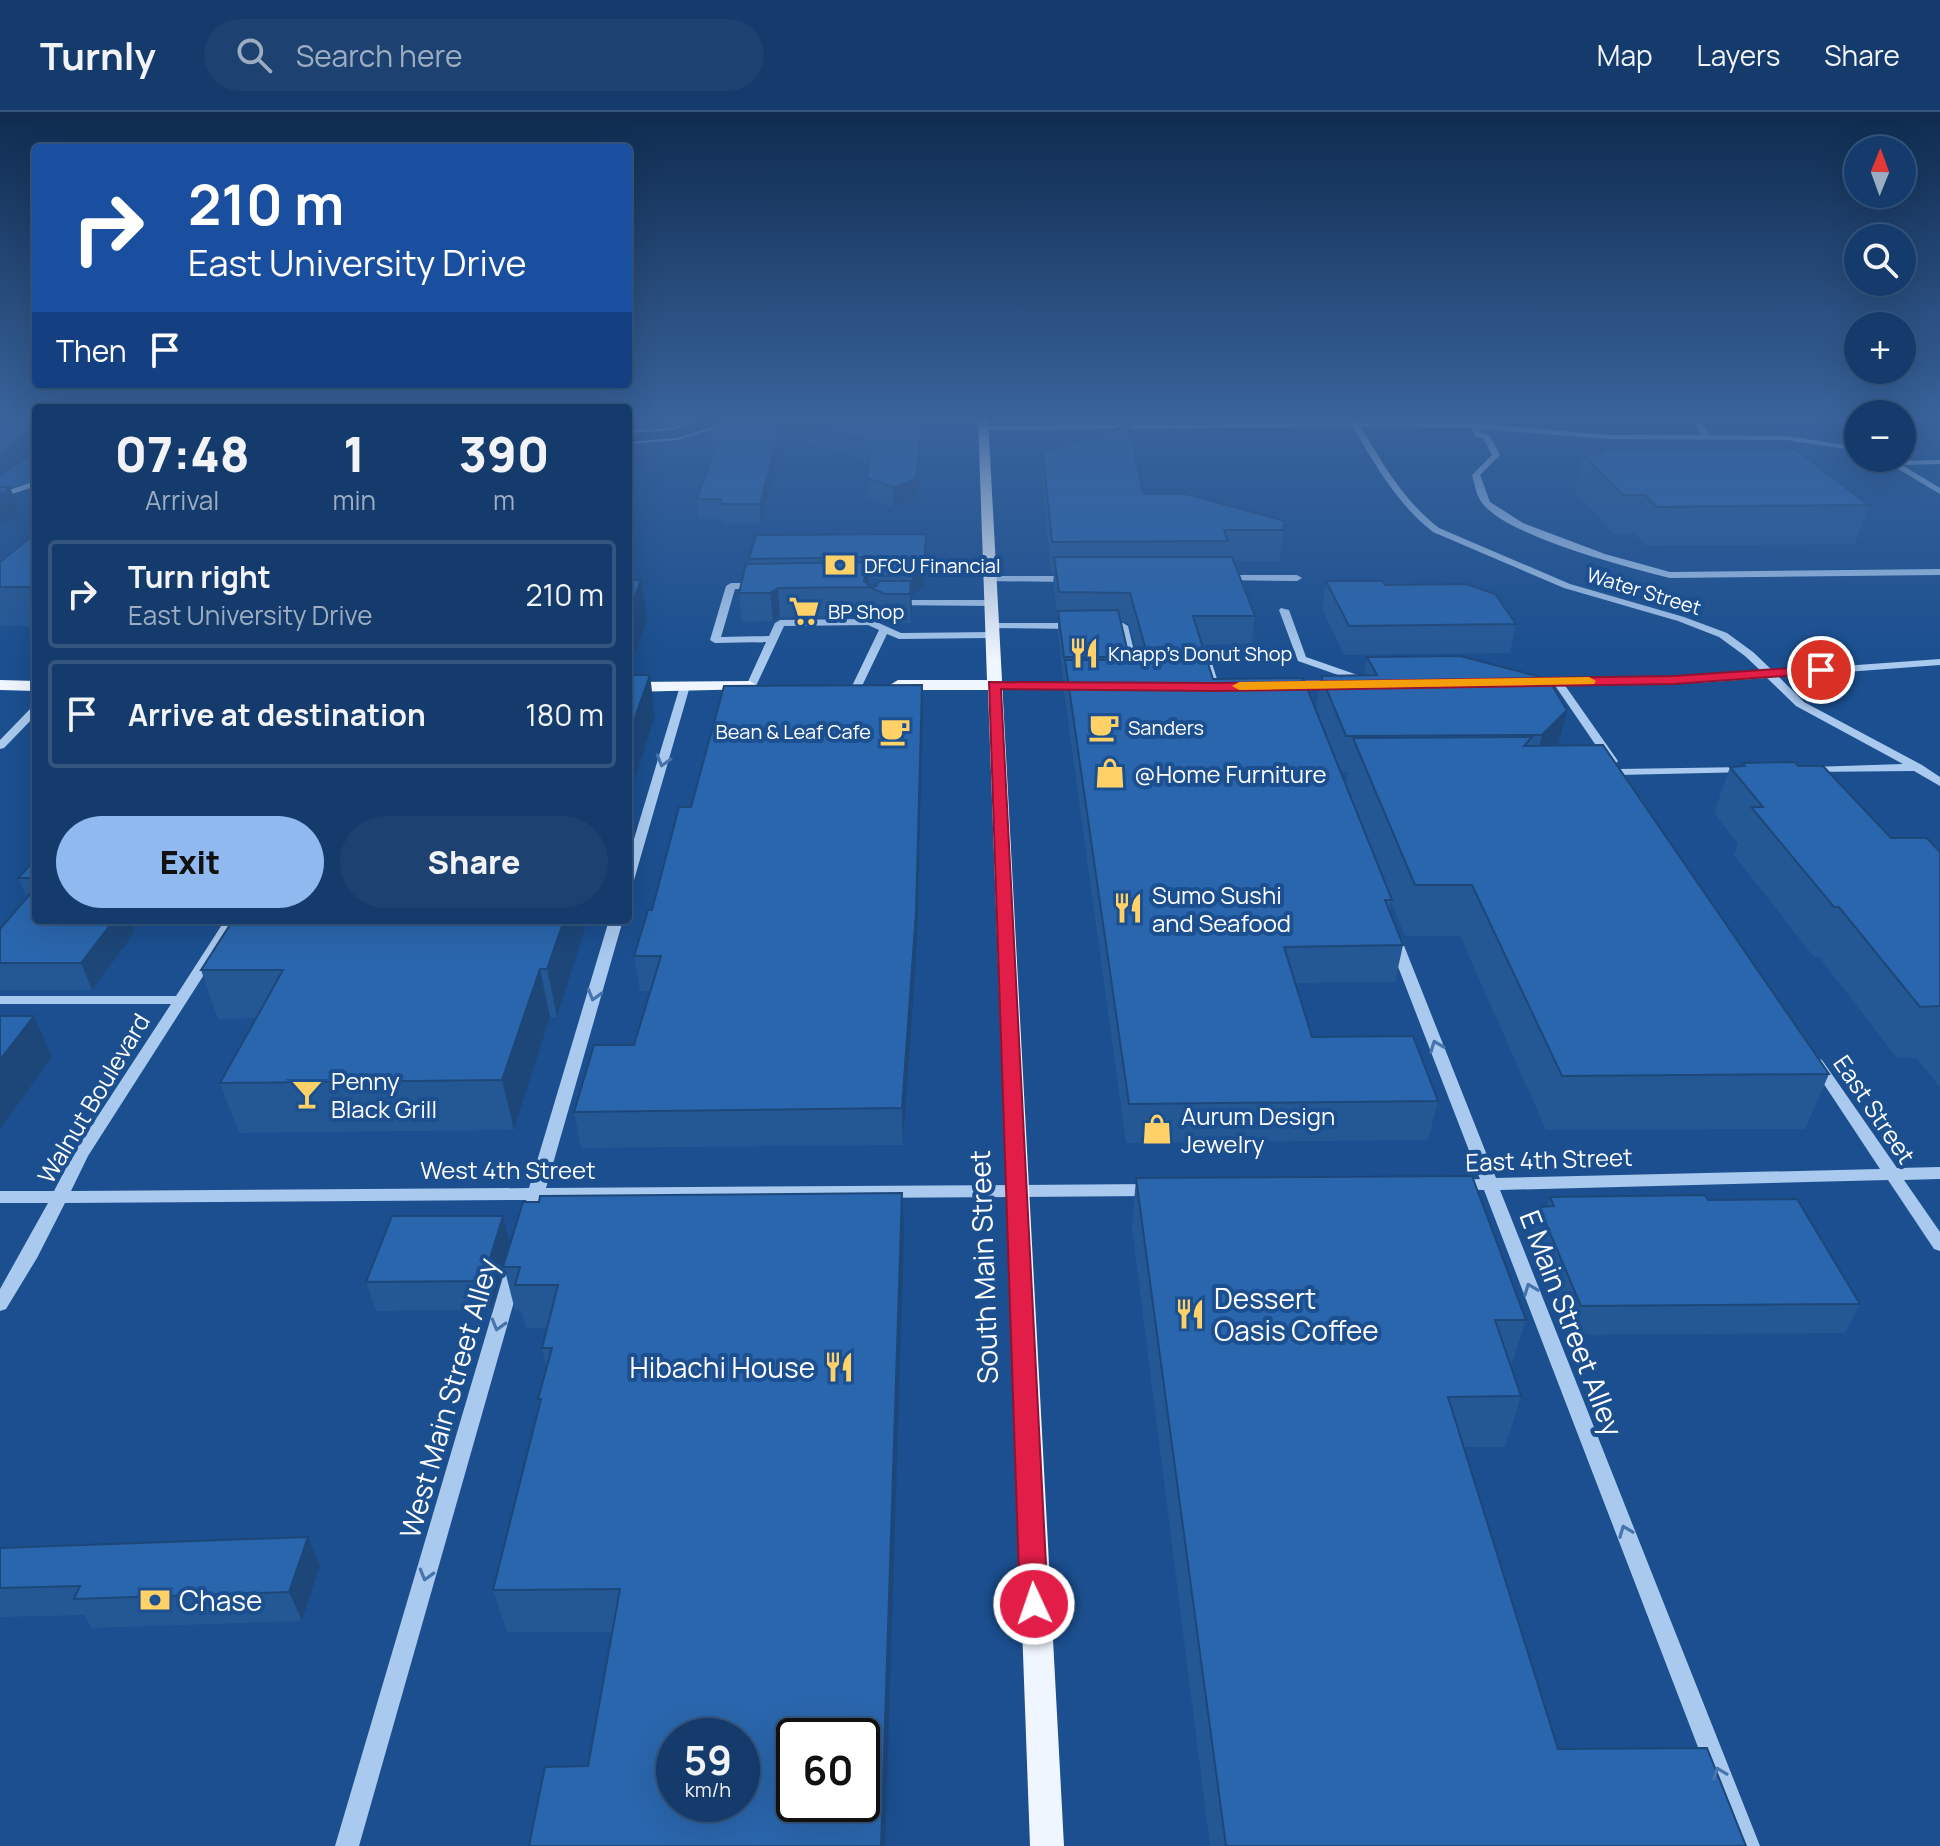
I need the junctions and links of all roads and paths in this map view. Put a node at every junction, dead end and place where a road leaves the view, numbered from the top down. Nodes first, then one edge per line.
1 (986, 498) edge
2 (1402, 498) edge
3 (1484, 498) edge
4 (1940, 572) edge
5 (1203, 578) edge
6 (1297, 578) dead end
7 (990, 579) junction
8 (1079, 579) edge
9 (773, 585) edge
10 (991, 603) junction
11 (1284, 610) dead end
12 (873, 612) junction
13 (1080, 626) edge
14 (1095, 626) edge
15 (885, 629) junction
16 (992, 630) junction
17 (773, 639) junction
18 (1202, 648) edge
19 (1940, 662) edge
20 (1769, 675) junction
21 (1516, 681) edge
22 (1557, 681) junction
23 (1384, 682) edge
24 (1369, 683) junction
25 (1297, 684) junction
26 (0, 685) edge
27 (994, 685) junction
28 (1270, 685) edge
29 (32, 686) edge
30 (685, 686) junction
31 (759, 686) joint
32 (863, 686) joint
33 (1092, 686) edge
34 (1122, 686) edge
35 (1228, 686) edge
36 (632, 687) edge
37 (1196, 687) edge
38 (1215, 687) junction
39 (1305, 706) edge
40 (32, 713) edge
41 (0, 746) edge
42 (1918, 767) junction
43 (1758, 770) edge
44 (1800, 770) edge
45 (1940, 782) edge
46 (632, 866) edge
47 (1389, 923) edge
48 (229, 924) edge
49 (615, 924) edge
50 (0, 1000) edge
51 (180, 1000) junction
52 (1811, 1054) edge
53 (1891, 1173) junction
54 (1940, 1173) edge
55 (1490, 1184) junction
56 (1433, 1186) edge
57 (1174, 1189) edge
58 (1016, 1190) junction
59 (536, 1192) junction
60 (60, 1196) junction
61 (0, 1197) edge
62 (529, 1217) edge
63 (521, 1245) edge
64 (1940, 1245) edge
65 (0, 1304) edge
66 (347, 1846) edge
67 (1047, 1846) edge
68 (1748, 1846) edge

1 - 7 main road, South Main Street
2 - 20 street, Water Street
3 - 4 street
5 - 6 street
7 - 8 street
7 - 10 main road, South Main Street
9 - 17 street
10 - 12 street
10 - 16 main road, South Main Street
11 - 24 street
12 - 15 street
12 - 17 street
13 - 16 street
14 - 34 street
15 - 16 street
15 - 32 street
16 - 27 main road, South Main Street
17 - 31 street
18 - 38 street
19 - 20 street
20 - 22 street
20 - 42 street, Water Street
21 - 22 street
22 - 43 street
23 - 24 street
24 - 25 street
25 - 28 street
25 - 39 street
26 - 29 main road
27 - 32 main road
27 - 33 street
27 - 58 main road, South Main Street
30 - 31 main road
30 - 36 main road
30 -> 46 street
35 - 38 street
37 - 38 street
40 - 41 street
42 - 44 street
42 - 45 street, Water Street
55 -> 47 street, E Main Street Alley
48 - 51 street, Walnut Boulevard
49 -> 59 street
50 - 51 street
51 - 60 street, Walnut Boulevard
52 - 53 street, East Street
53 - 54 street, East 4th Street
53 - 55 street, East 4th Street
53 - 64 street, East Street
55 - 56 street, East 4th Street
68 -> 55 street, E Main Street Alley
57 - 58 street
58 - 59 street, West 4th Street
58 - 67 main road, South Main Street
59 - 60 street, West 4th Street
59 - 62 street
60 - 61 street, West 4th Street
60 - 65 street, Walnut Boulevard
63 -> 66 street, West Main Street Alley

